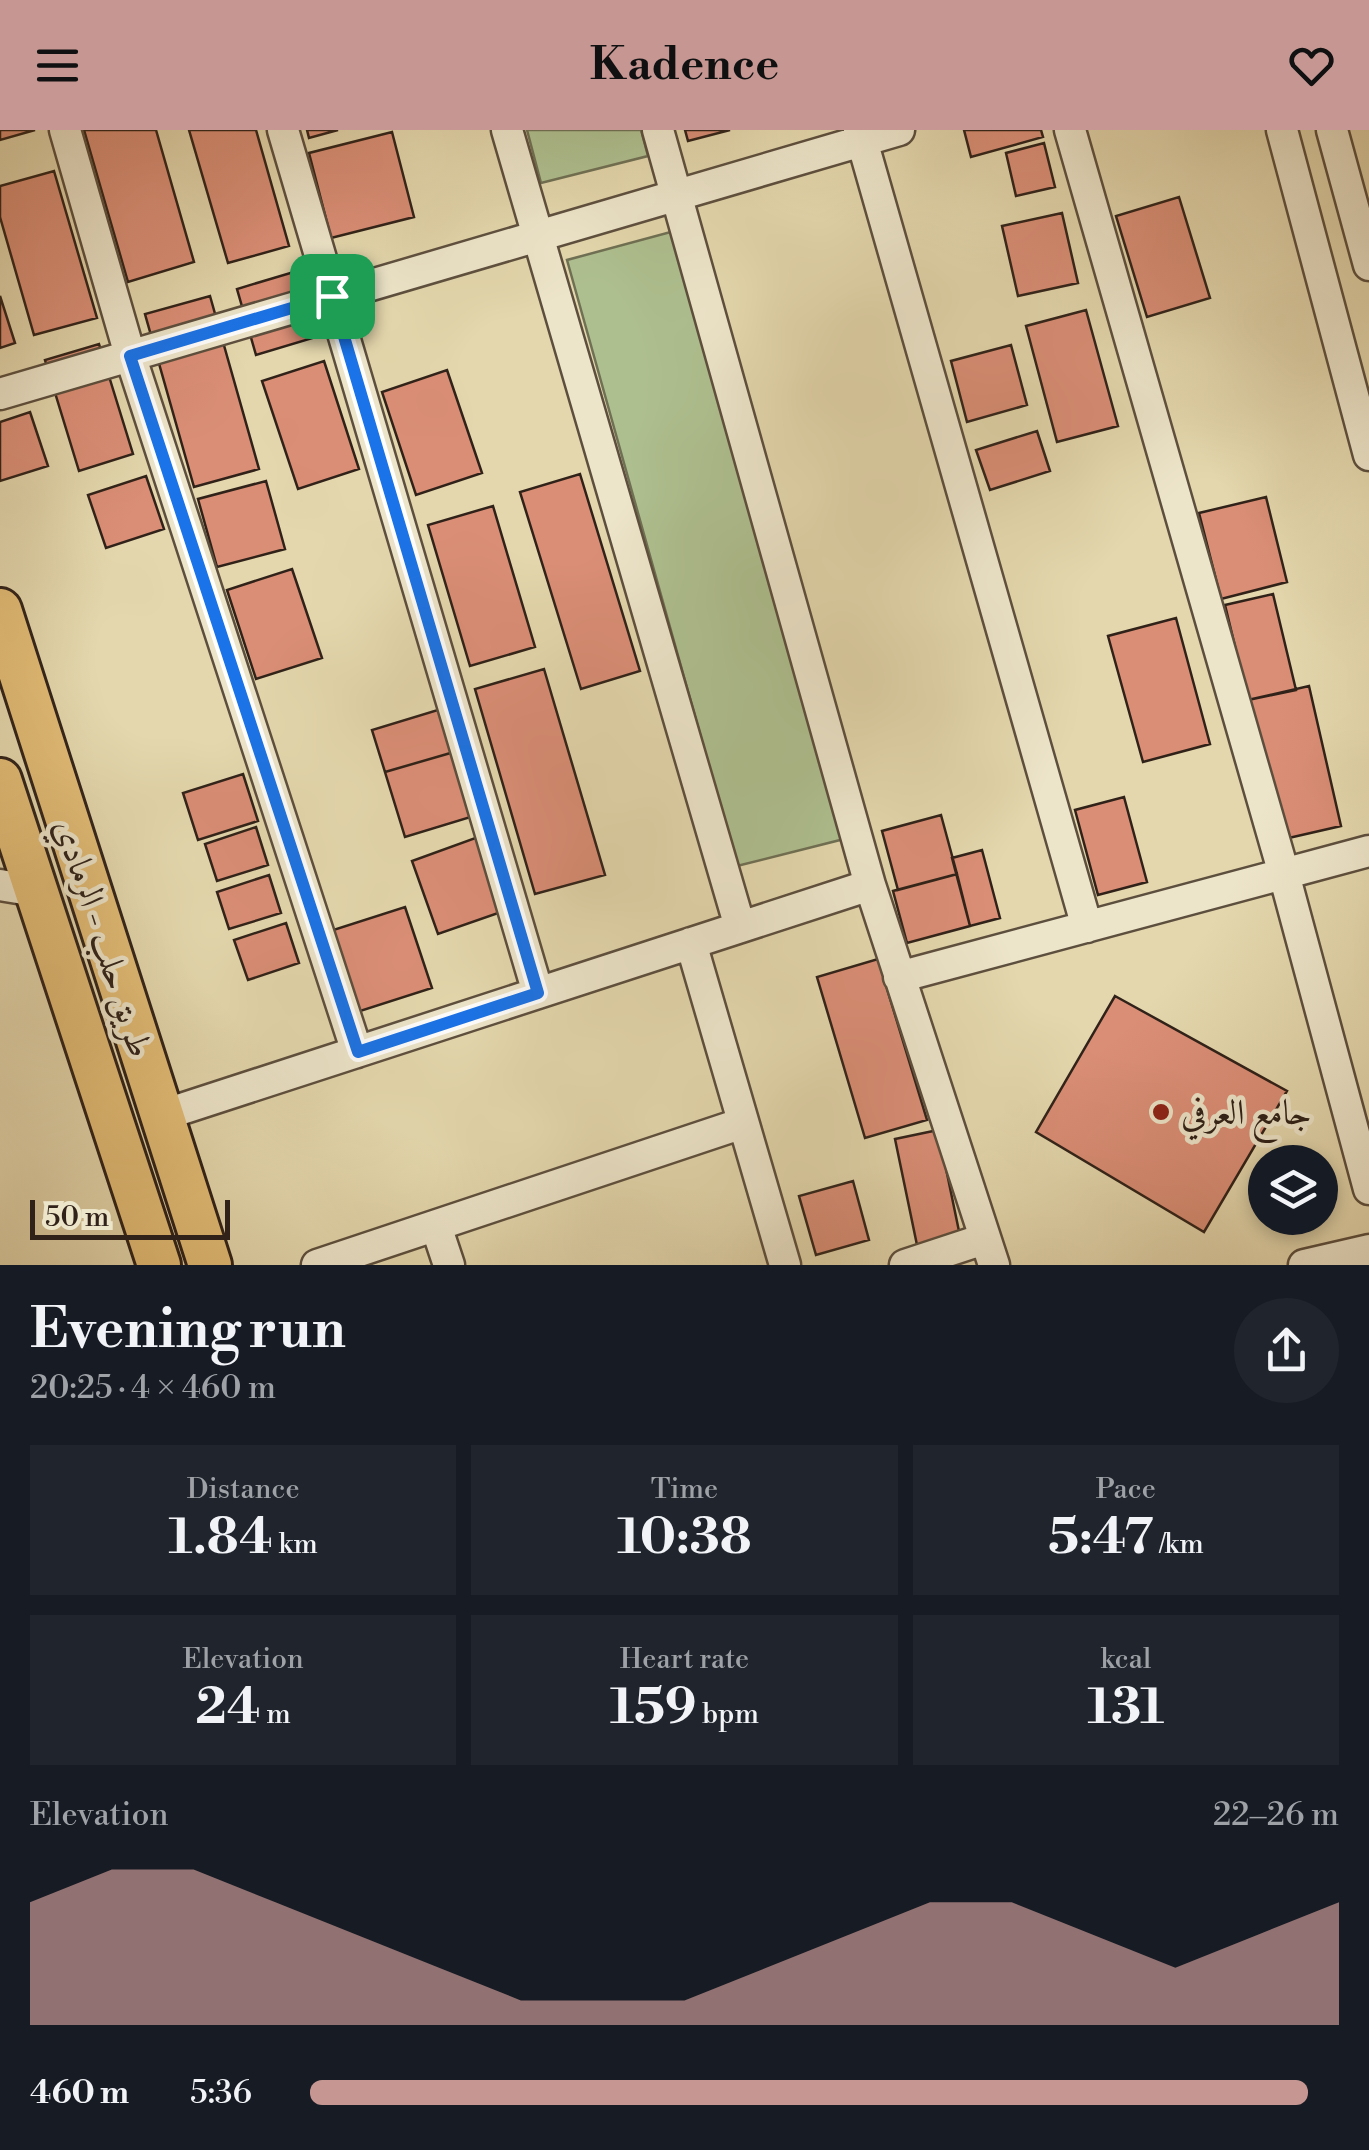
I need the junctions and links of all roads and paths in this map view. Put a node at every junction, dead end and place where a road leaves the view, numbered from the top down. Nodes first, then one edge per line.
1 (64, 130) edge
2 (283, 130) edge
3 (507, 130) edge
4 (658, 130) edge
5 (899, 130) edge
6 (1070, 130) edge
7 (1282, 130) edge
8 (1332, 130) edge
9 (860, 136) edge
10 (677, 195) junction
11 (537, 236) junction
12 (1369, 265) edge
13 (332, 296) junction
14 (130, 356) junction
15 (0, 394) edge
16 (1369, 455) edge
17 (0, 610) edge
18 (0, 780) edge
19 (1369, 852) edge
20 (1284, 874) junction
21 (870, 885) junction
22 (18, 888) edge
23 (740, 927) junction
24 (1087, 927) junction
25 (690, 943) junction
26 (899, 977) junction
27 (538, 993) junction
28 (358, 1052) junction
29 (160, 1116) junction
30 (743, 1123) junction
31 (1369, 1189) edge
32 (436, 1226) junction
33 (1369, 1250) edge
34 (989, 1252) edge
35 (159, 1265) edge
36 (210, 1265) edge
37 (317, 1265) edge
38 (449, 1265) edge
39 (785, 1265) edge
40 (905, 1265) edge
41 (1304, 1265) edge

1 - 14 street
2 - 13 street
3 - 11 street
4 - 10 street
5 - 9 street
6 - 20 street
7 - 16 street
8 - 12 street
9 - 10 street
9 - 24 street
10 - 11 street
10 - 21 street
11 - 13 street
11 - 23 street
13 - 14 street
13 - 27 street
14 - 15 street
14 - 28 street
17 - 29 highway, طريق حلب - الرمادي
18 - 22 highway, طريق حلب - الرمادي
19 - 20 street
20 - 24 street
20 - 31 street
21 - 23 street
21 - 26 street
22 - 35 highway, طريق حلب - الرمادي
23 - 25 street
24 - 26 street
25 - 27 street
25 - 30 street
26 - 34 street
27 - 28 street
28 - 29 street
29 - 36 highway, طريق حلب - الرمادي
30 - 32 street
30 - 39 street
32 - 37 street
32 - 38 street
33 - 41 street
34 - 40 street

